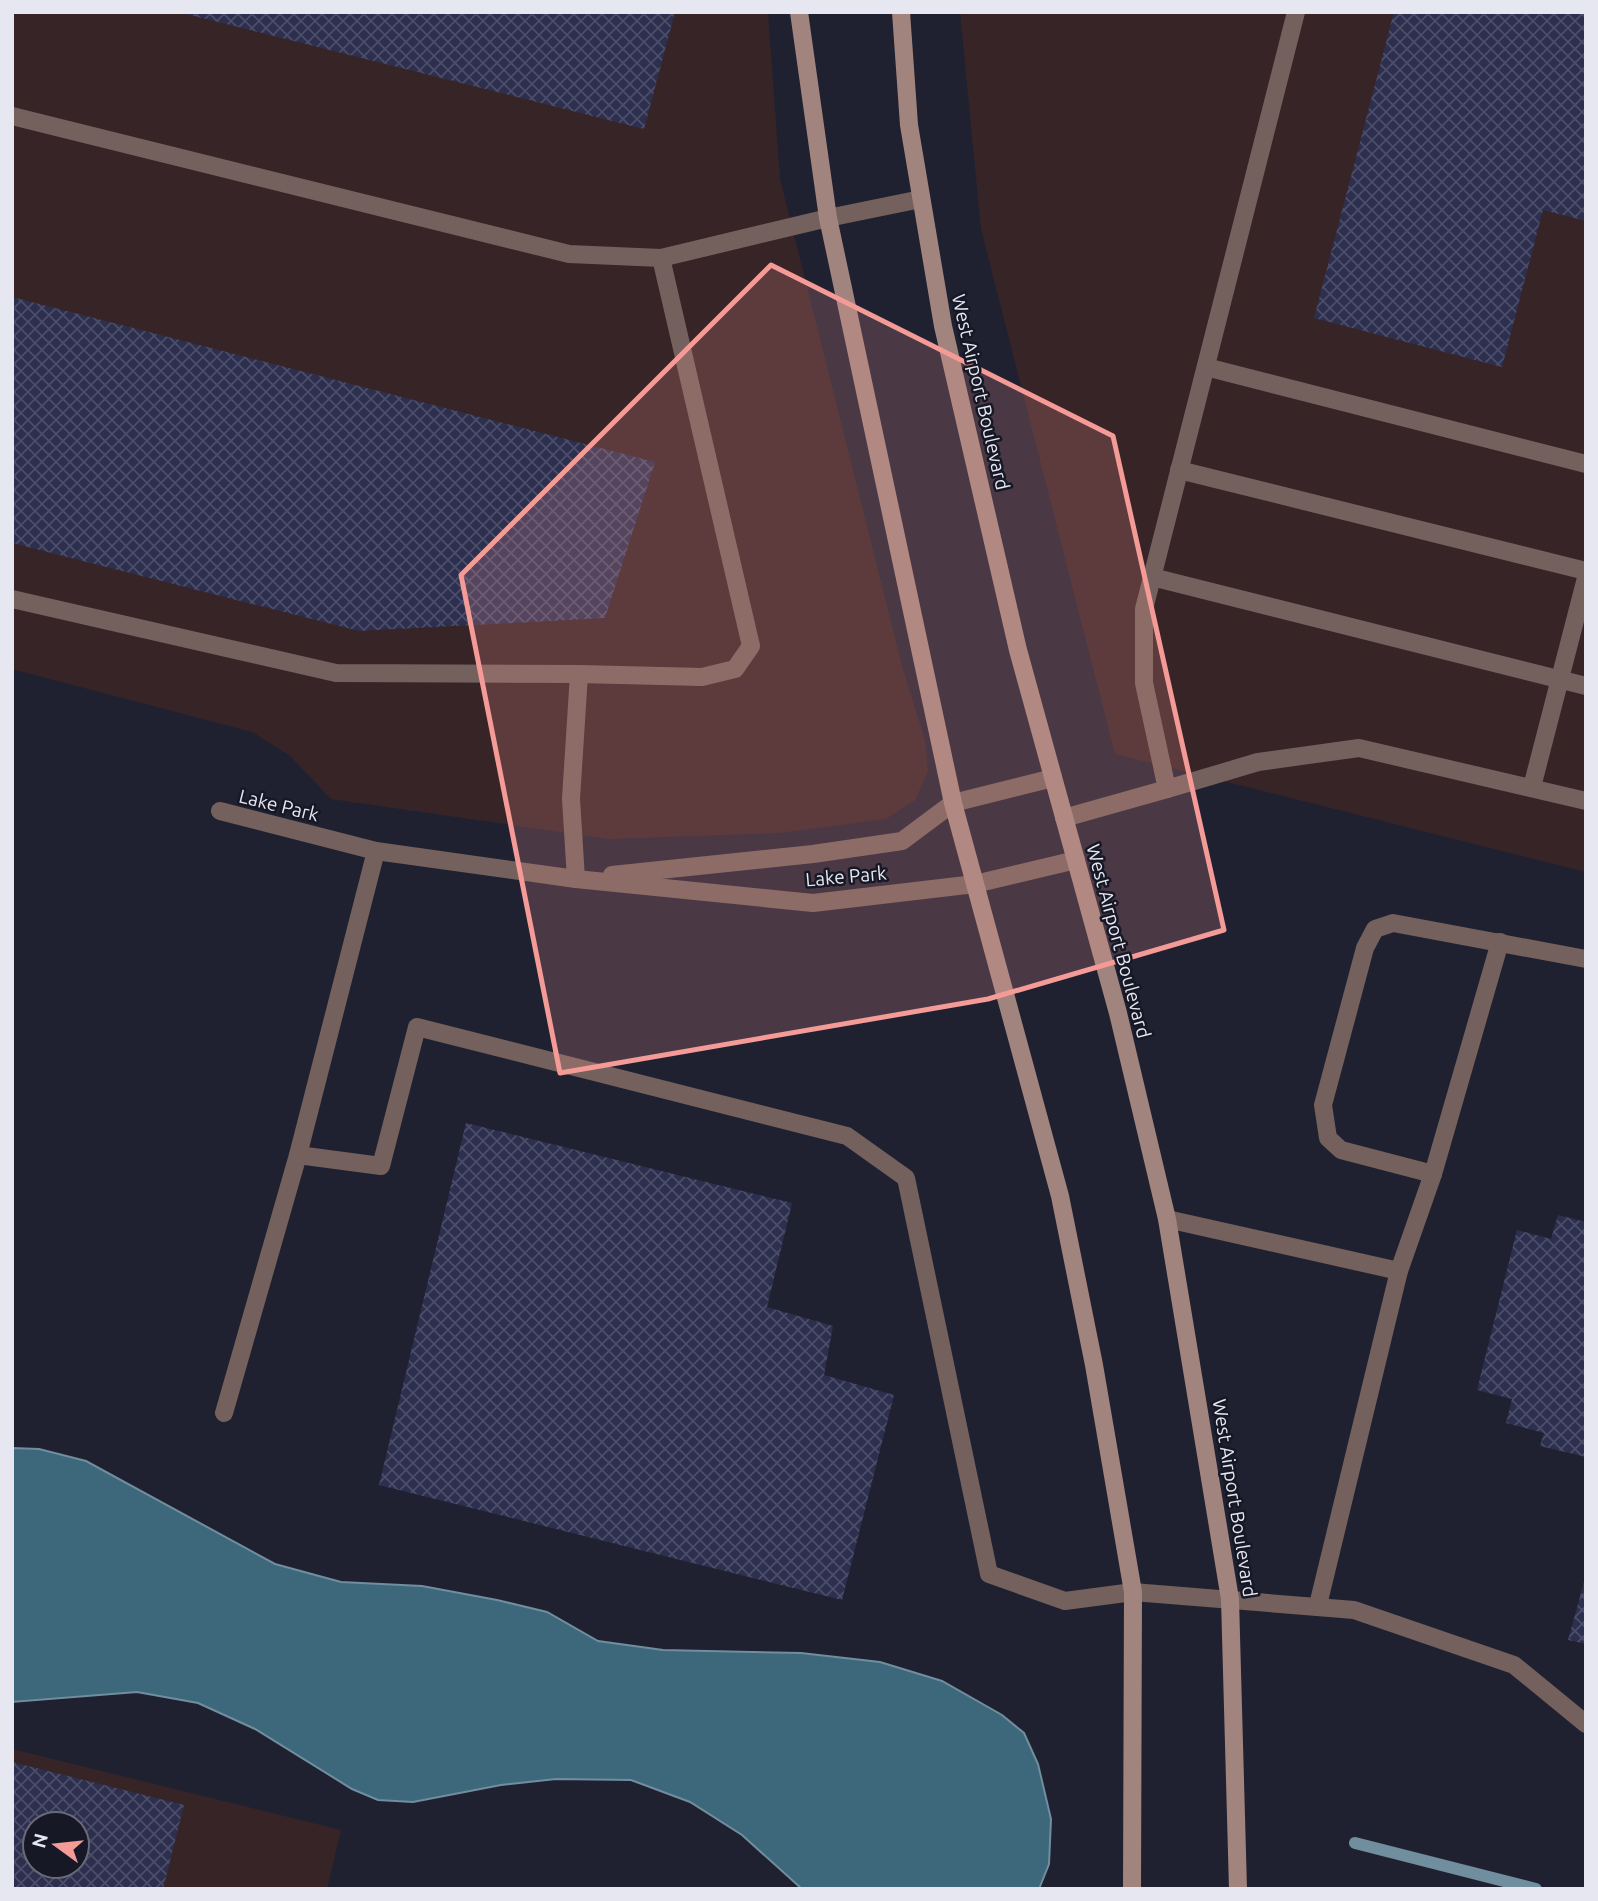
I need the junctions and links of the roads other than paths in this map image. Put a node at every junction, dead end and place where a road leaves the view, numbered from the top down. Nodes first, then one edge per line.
1 (799, 12) edge
2 (901, 12) edge
3 (1296, 12) edge
4 (12, 116) edge
5 (922, 200) junction
6 (828, 218) junction
7 (661, 258) junction
8 (1206, 367) junction
9 (1586, 464) edge
10 (1179, 470) junction
11 (1586, 571) edge
12 (1152, 577) junction
13 (1586, 578) edge
14 (12, 599) edge
15 (579, 674) junction
16 (1560, 680) junction
17 (1586, 686) edge
18 (1053, 778) junction
19 (1532, 787) junction
20 (1167, 789) junction
21 (1586, 801) edge
22 (953, 803) junction
23 (220, 811) dead end
24 (1065, 818) junction
25 (376, 851) junction
26 (1076, 860) junction
27 (576, 879) junction
28 (975, 884) junction
29 (1500, 942) junction
30 (1586, 959) edge
31 (298, 1155) junction
32 (1433, 1174) junction
33 (1167, 1219) junction
34 (1399, 1271) junction
35 (225, 1413) dead end
36 (1133, 1592) junction
37 (1230, 1599) junction
38 (1318, 1605) junction
39 (1586, 1724) edge
40 (1132, 1889) edge
41 (1238, 1889) edge

1 - 6 main road
2 - 5 main road, West Airport Boulevard
3 - 8 street
4 - 7 street
5 - 6 street
5 - 18 main road, West Airport Boulevard
6 - 7 street
6 - 22 main road
7 - 15 street
8 - 9 street
8 - 10 street
10 - 11 street
10 - 12 street
12 - 16 street
12 - 20 street
13 - 16 street
14 - 15 street
15 - 27 street
16 - 17 street
16 - 19 street
18 - 22 street, Lake Park
18 - 24 main road, West Airport Boulevard
19 - 20 street
19 - 21 street
20 - 24 street
22 - 27 street, Lake Park
22 - 28 main road
23 - 25 street, Lake Park
24 - 26 main road, West Airport Boulevard
25 - 27 street, Lake Park
25 - 31 street
26 - 28 street, Lake Park
26 - 33 main road, West Airport Boulevard
27 - 28 street, Lake Park
28 - 36 main road
29 - 30 street
29 - 32 street
29 - 32 street
31 - 35 street
31 - 36 street
32 - 34 street
33 - 34 street
33 - 37 main road, West Airport Boulevard
34 - 38 street
36 - 37 street
36 - 40 main road
37 - 38 street
37 - 41 main road, West Airport Boulevard
38 - 39 street

